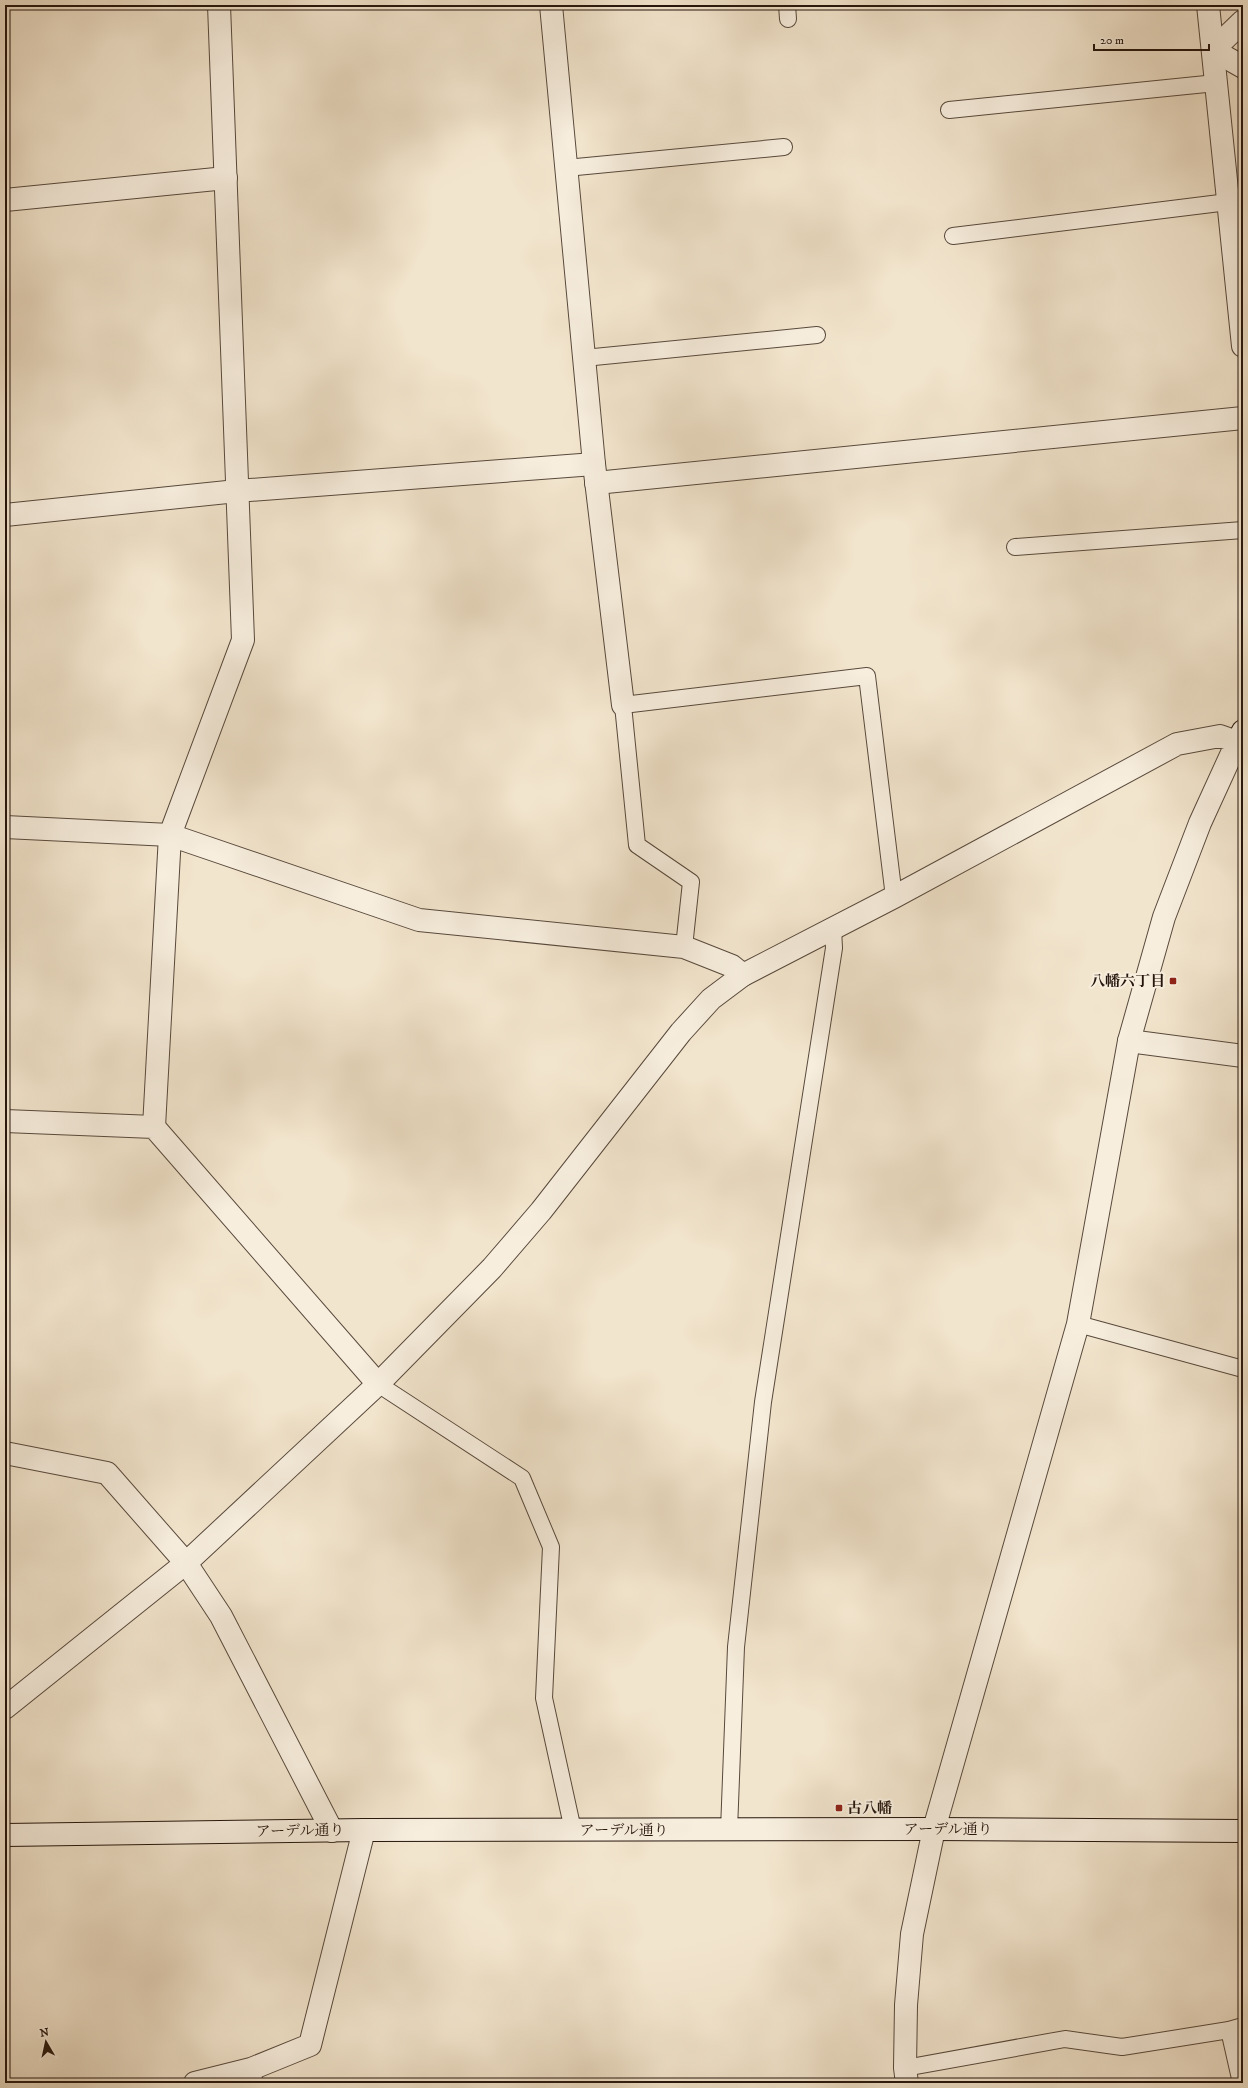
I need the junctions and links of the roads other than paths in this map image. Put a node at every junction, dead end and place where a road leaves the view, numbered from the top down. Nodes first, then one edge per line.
1 (220, 5) edge
2 (551, 5) edge
3 (1208, 5) edge
4 (1243, 21) edge
5 (1213, 50) junction
6 (1243, 67) edge
7 (1216, 83) junction
8 (949, 110) dead end
9 (784, 147) dead end
10 (566, 168) junction
11 (226, 178) junction
12 (5, 200) edge
13 (1228, 202) junction
14 (953, 236) dead end
15 (818, 335) dead end
16 (1243, 346) edge
17 (584, 358) junction
18 (1243, 418) edge
19 (595, 473) junction
20 (238, 491) junction
21 (5, 515) edge
22 (1243, 530) edge
23 (1015, 547) dead end
24 (623, 705) junction
25 (1240, 737) edge
26 (5, 827) edge
27 (170, 835) junction
28 (894, 897) junction
29 (833, 929) junction
30 (684, 947) junction
31 (743, 975) junction
32 (1129, 1041) junction
33 (1243, 1056) edge
34 (5, 1121) edge
35 (154, 1127) junction
36 (1078, 1324) junction
37 (1243, 1369) edge
38 (378, 1384) junction
39 (5, 1453) edge
40 (186, 1563) junction
41 (5, 1708) edge
42 (934, 1829) junction
43 (364, 1830) junction
44 (573, 1830) junction
45 (729, 1830) junction
46 (1243, 1830) edge
47 (332, 1831) junction
48 (5, 1835) edge
49 (1236, 2028) edge
50 (253, 2076) edge
51 (906, 2076) edge
52 (195, 2083) edge
53 (1241, 2083) edge

1 - 11 street
2 - 10 street
3 - 5 street
4 - 5 street
5 - 6 street
5 - 7 street
7 - 8 lane
7 - 13 street
9 - 10 lane
10 - 17 street
11 - 12 street
11 - 20 street
13 - 14 lane
13 - 16 street
15 - 17 lane
17 - 19 street
18 - 19 street
19 - 20 street
19 - 24 street
20 - 21 street
20 - 27 street
22 - 23 lane
24 - 28 lane
24 - 30 lane
25 - 28 street
25 - 32 street
26 - 27 street
27 - 30 street
27 - 35 street
28 - 29 street
29 - 31 street
29 - 45 lane
30 - 31 street
31 - 38 street
32 - 33 street
32 - 36 street
34 - 35 street
35 - 38 street
36 - 37 lane
36 - 42 street
38 - 40 street
38 - 44 lane
39 - 40 street
40 - 41 street
40 - 47 street
42 - 45 street, アーデル通り
42 - 46 street, アーデル通り
42 - 51 street
43 - 44 street, アーデル通り
43 - 47 street, アーデル通り
43 - 50 street
44 - 45 street, アーデル通り
47 - 48 street, アーデル通り
49 - 51 lane
49 - 53 lane
50 - 52 street

